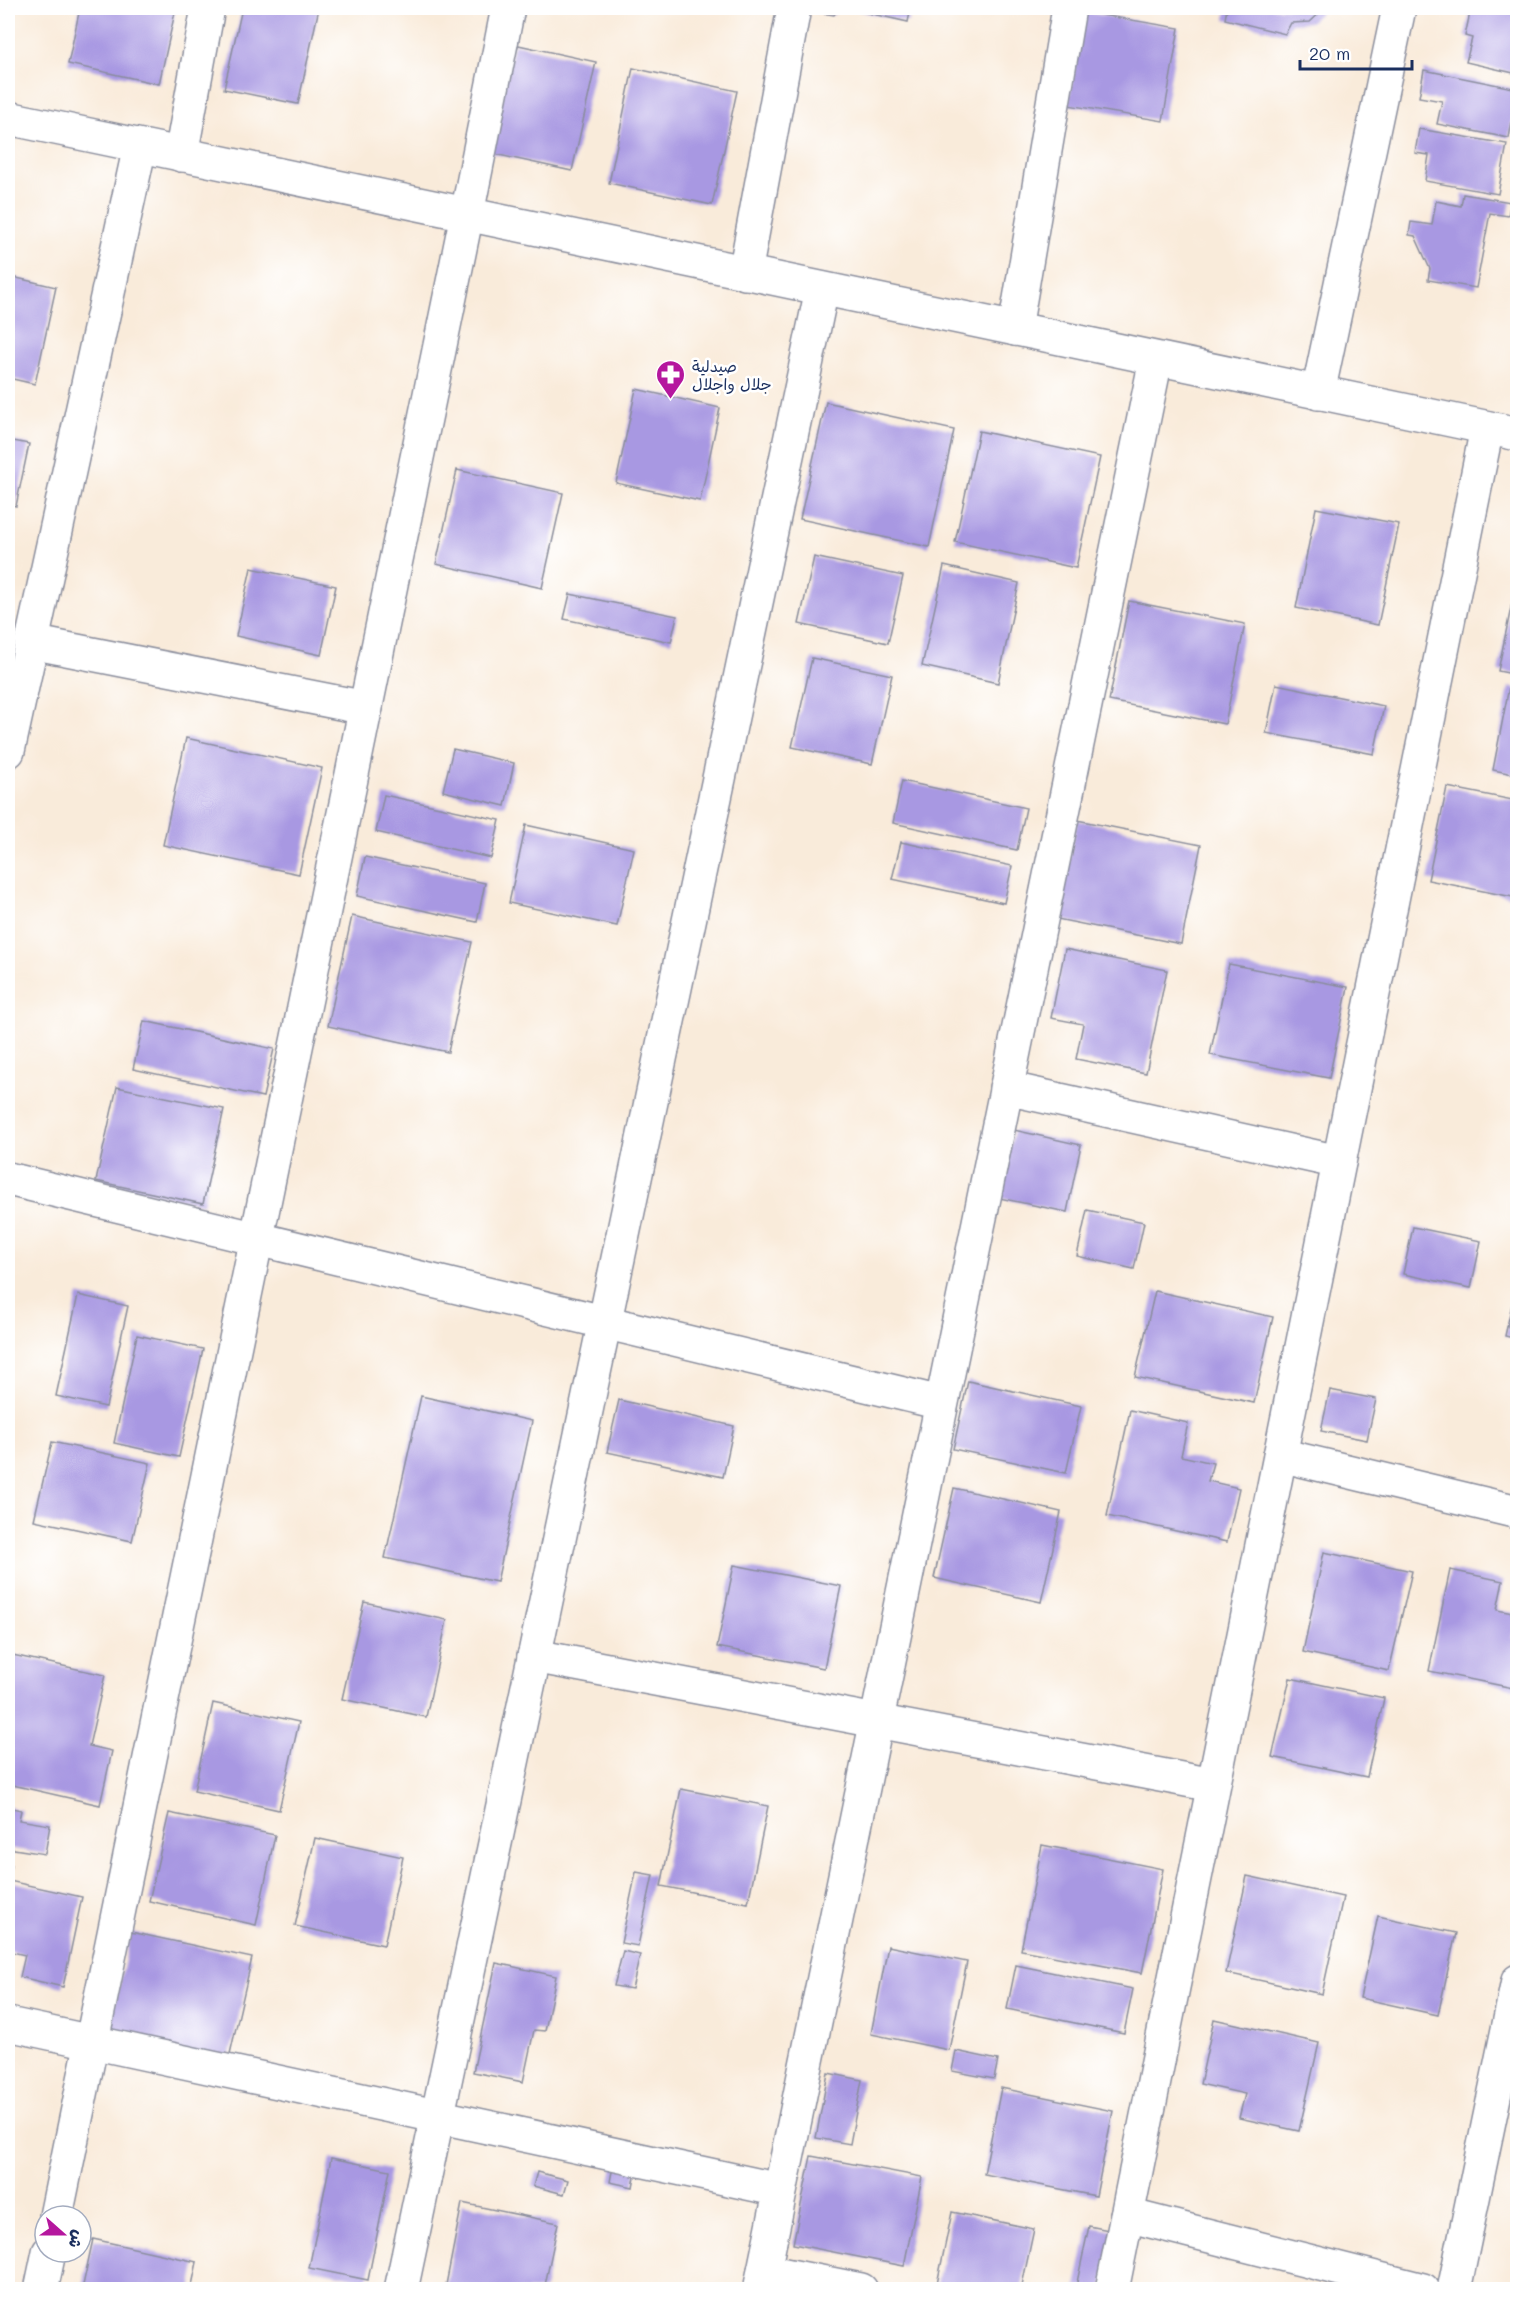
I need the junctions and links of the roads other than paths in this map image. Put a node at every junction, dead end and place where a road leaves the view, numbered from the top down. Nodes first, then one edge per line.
1 (208, 8) edge
2 (508, 8) edge
3 (794, 8) edge
4 (1070, 8) edge
5 (1399, 8) edge
6 (8, 118) edge
7 (140, 146) junction
8 (181, 155) junction
9 (468, 214) junction
10 (745, 273) junction
11 (822, 289) junction
12 (1015, 329) junction
13 (1156, 359) junction
14 (1318, 393) junction
15 (1502, 431) edge
16 (31, 642) junction
17 (366, 708) junction
18 (8, 751) edge
19 (1006, 1088) junction
20 (1339, 1162) junction
21 (8, 1179) edge
22 (257, 1239) junction
23 (604, 1322) junction
24 (942, 1403) junction
25 (1280, 1455) junction
26 (1518, 1512) edge
27 (534, 1656) junction
28 (876, 1721) junction
29 (1213, 1785) junction
30 (1518, 1981) edge
31 (8, 2024) edge
32 (92, 2042) junction
33 (437, 2116) junction
34 (780, 2190) junction
35 (58, 2204) edge
36 (1127, 2215) junction
37 (46, 2264) edge
38 (762, 2280) edge
39 (41, 2289) edge
40 (401, 2289) edge
41 (861, 2289) edge
42 (1112, 2289) edge
43 (1423, 2289) edge
44 (1454, 2289) edge

1 - 8 street
2 - 9 street
3 - 10 street
4 - 12 street
5 - 14 street
6 - 7 street
7 - 8 street
7 - 16 street
8 - 9 street
9 - 10 street
9 - 17 street
10 - 11 street
11 - 12 street
11 - 23 street
12 - 13 street
13 - 14 street
13 - 19 street
14 - 15 street
15 - 20 street
16 - 17 street
16 - 18 street
17 - 22 street
19 - 20 street
19 - 24 street
20 - 25 street
21 - 22 street
22 - 23 street
22 - 32 street
23 - 24 street
23 - 27 street
24 - 28 street
25 - 26 street
25 - 29 street
27 - 28 street
27 - 33 street
28 - 29 street
28 - 34 street
29 - 36 street
30 - 44 street
31 - 32 street
32 - 33 street
32 - 35 street
33 - 34 street
33 - 40 street
34 - 38 street
36 - 42 street
36 - 43 street
37 - 39 street
38 - 41 street

